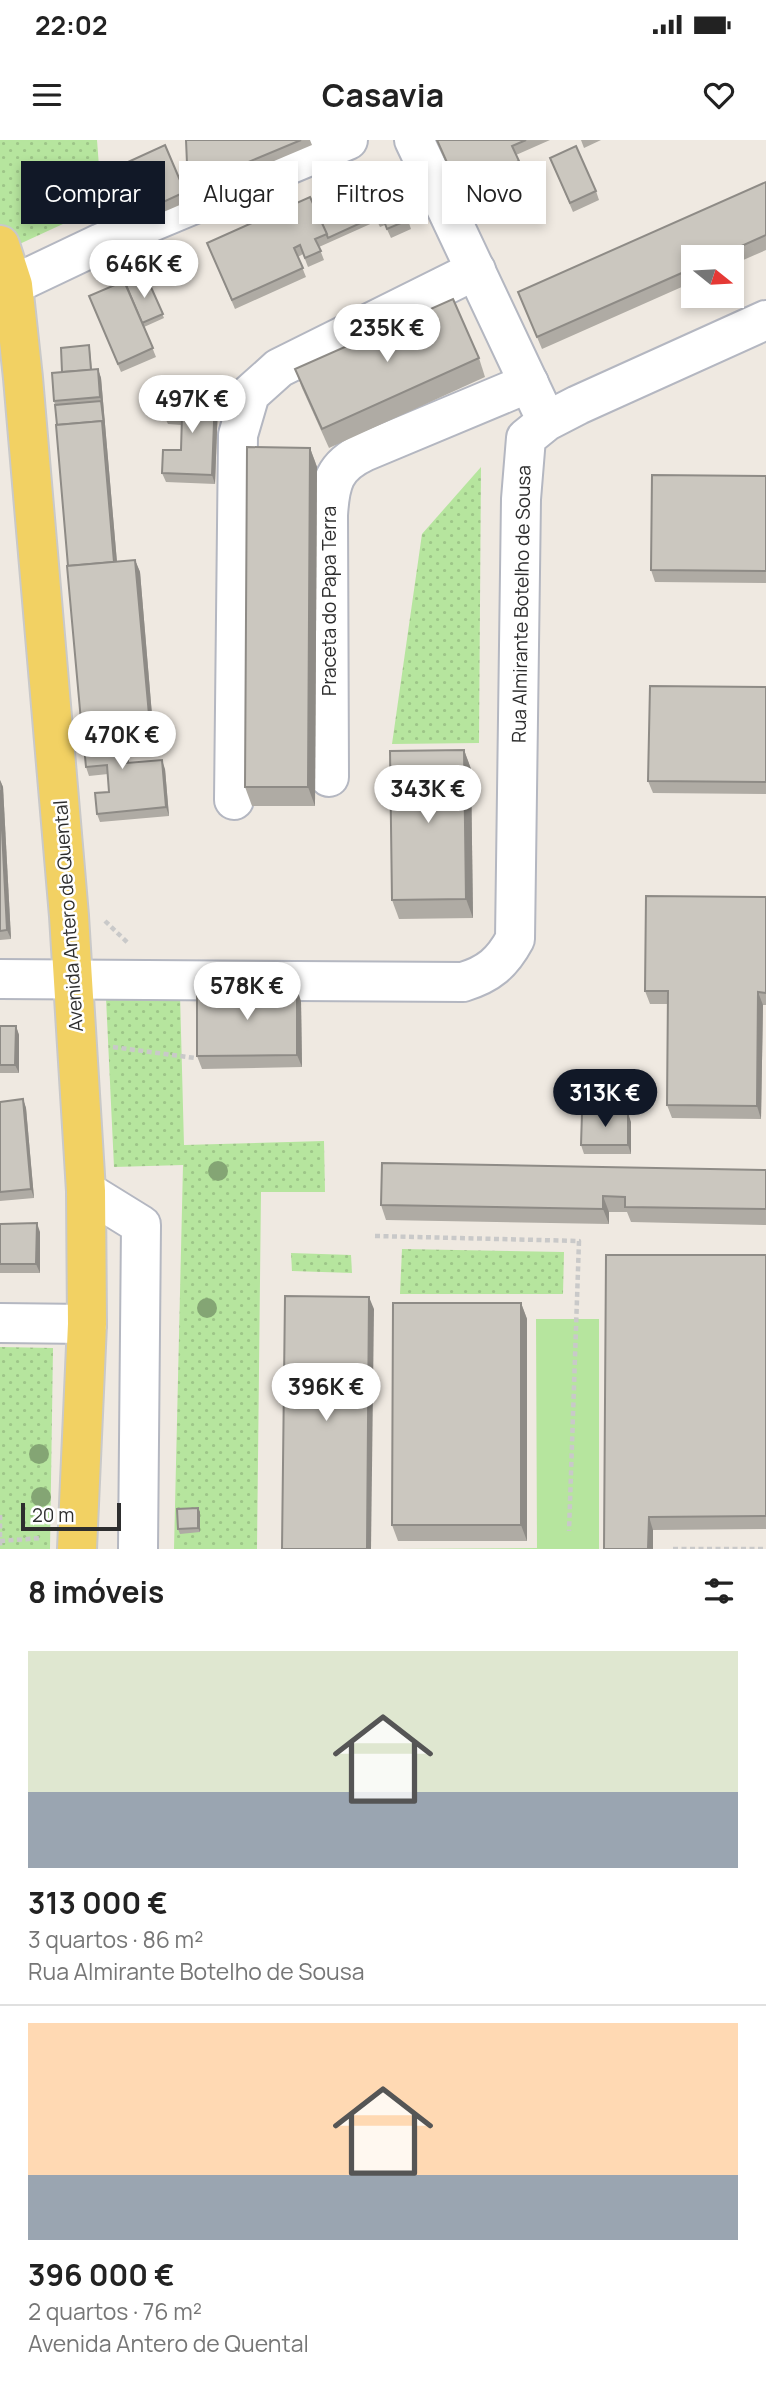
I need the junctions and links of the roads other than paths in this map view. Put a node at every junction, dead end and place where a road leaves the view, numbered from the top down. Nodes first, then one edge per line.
1 (348, 140) edge
2 (414, 140) edge
3 (0, 245) edge
4 (475, 270) junction
5 (7, 288) edge
6 (766, 320) edge
7 (529, 383) junction
8 (547, 421) junction
9 (329, 777) dead end
10 (234, 800) dead end
11 (72, 978) junction
12 (0, 979) edge
13 (86, 1191) junction
14 (0, 1323) edge
15 (87, 1324) junction
16 (77, 1549) edge
17 (138, 1549) edge

1 - 5 street
2 - 4 street
3 - 5 main road, Avenida Antero de Quental
4 - 7 street
4 - 10 street
5 - 11 main road, Avenida Antero de Quental
6 - 8 street
7 - 8 street
7 - 9 street, Praceta do Papa Terra
8 - 11 street, Rua Almirante Botelho de Sousa
11 - 12 street, Rua Almirante Botelho de Sousa
11 - 13 main road, Avenida Antero de Quental
13 - 15 main road, Avenida Antero de Quental
13 - 17 street
14 - 15 street
15 - 16 main road, Avenida Antero de Quental

